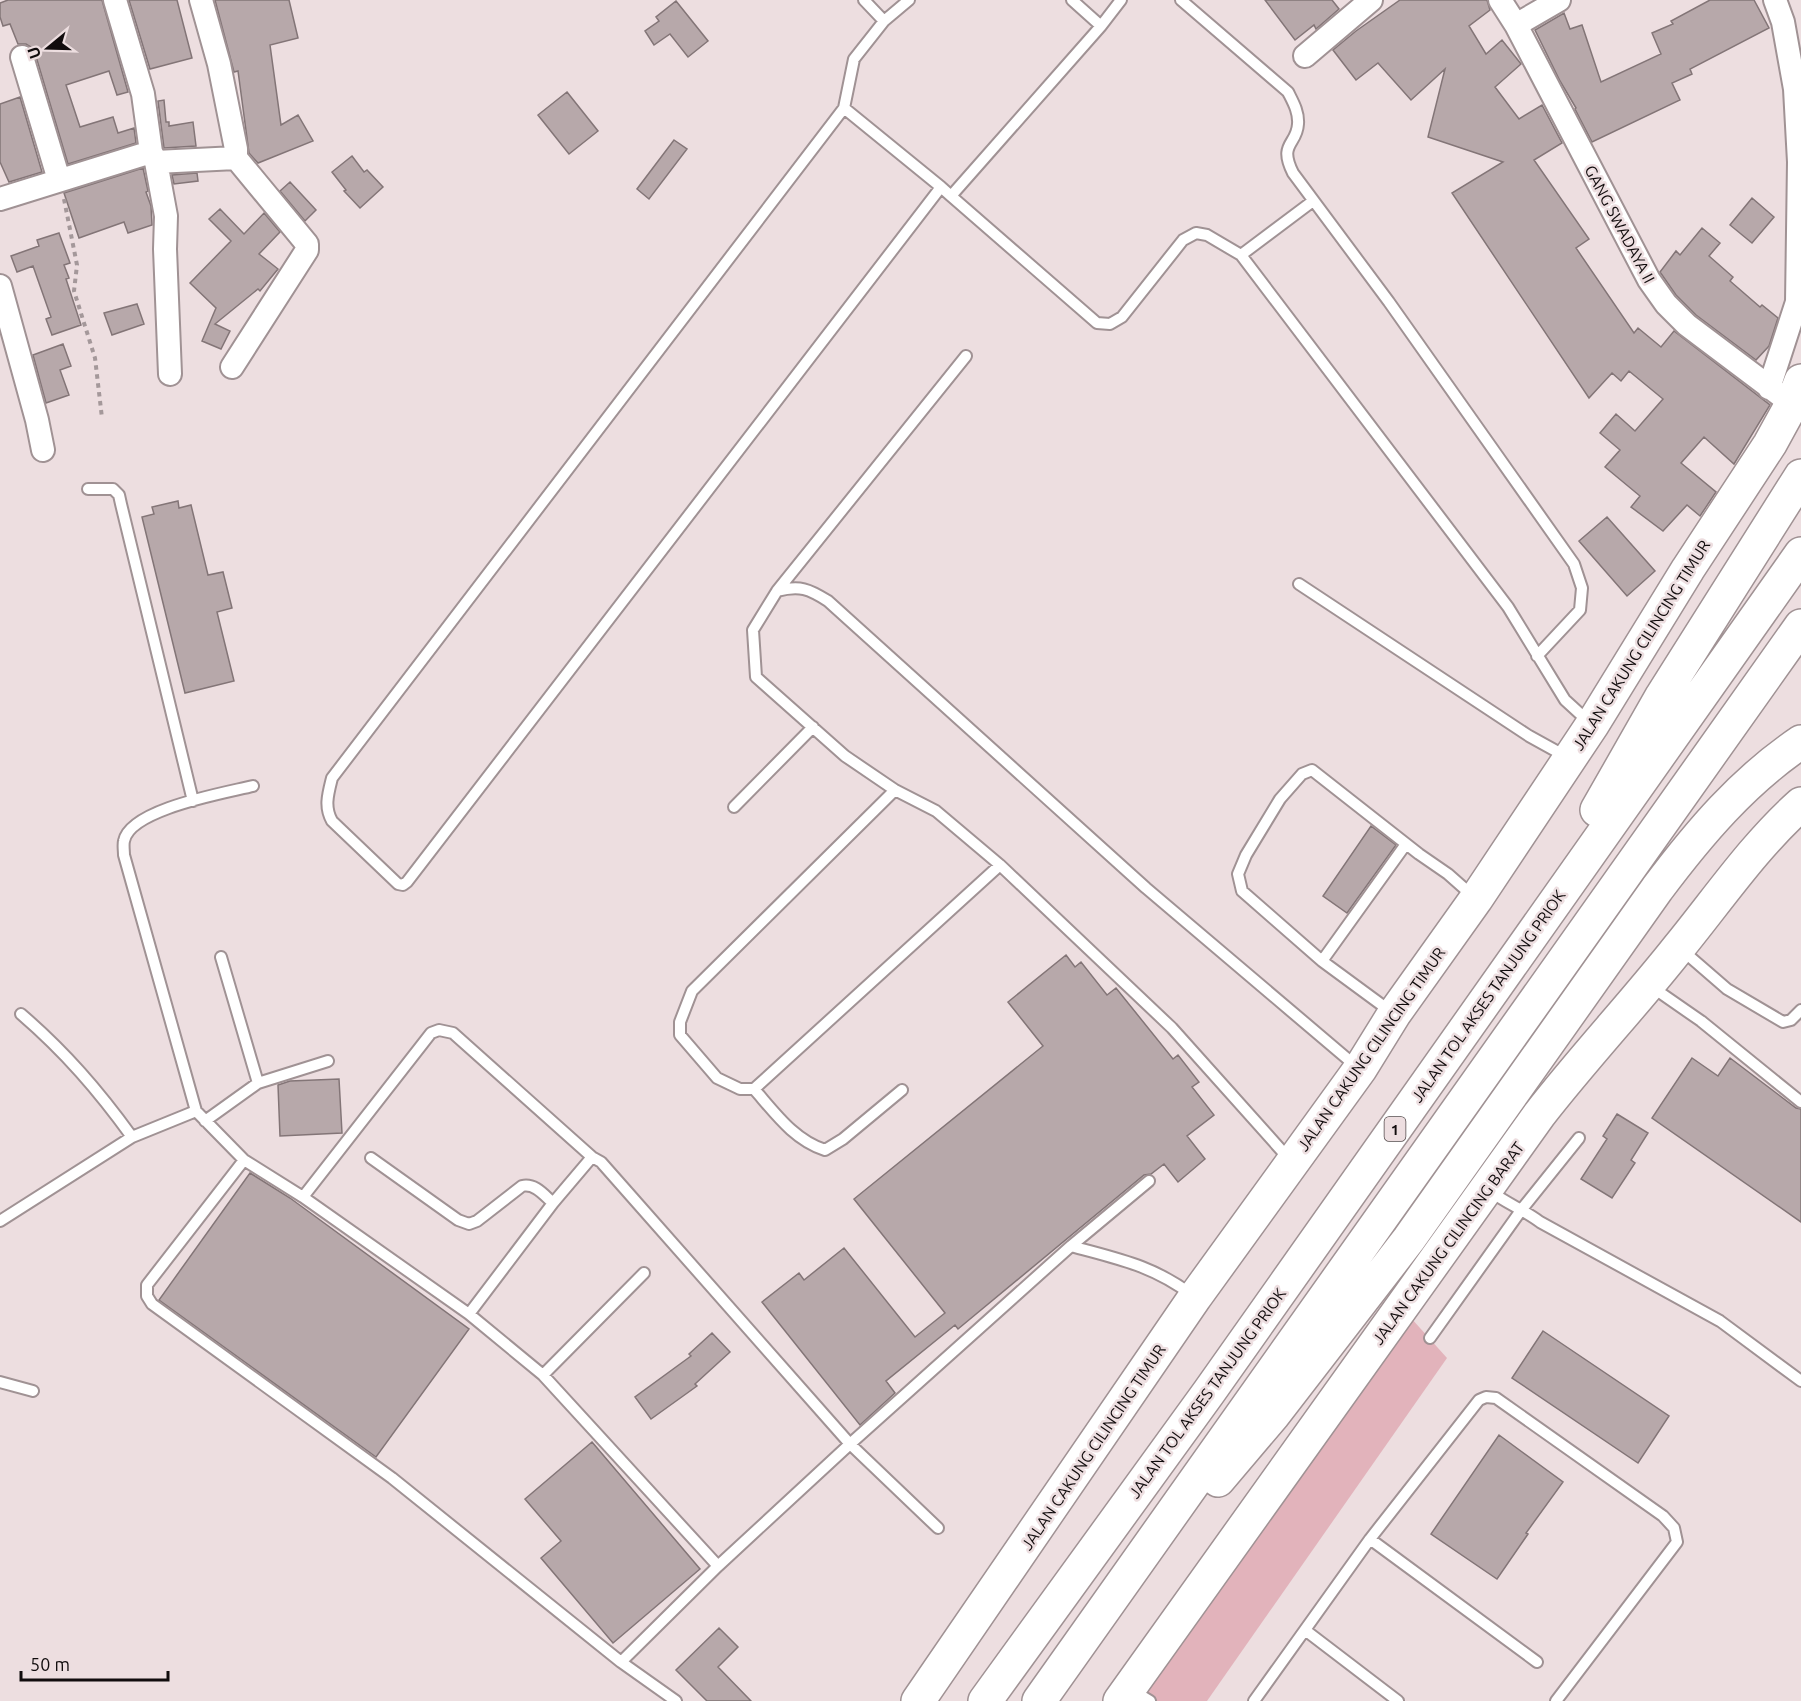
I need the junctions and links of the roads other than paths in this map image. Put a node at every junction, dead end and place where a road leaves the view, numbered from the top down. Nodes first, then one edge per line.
1 (115, 0) edge
2 (201, 0) edge
3 (864, 0) edge
4 (909, 0) edge
5 (1072, 0) edge
6 (1121, 0) edge
7 (1181, 0) edge
8 (1371, 0) edge
9 (1500, 0) edge
10 (1559, 0) edge
11 (1775, 0) edge
12 (884, 21) junction
13 (1516, 25) junction
14 (1101, 26) junction
15 (1305, 56) dead end
16 (22, 57) dead end
17 (844, 108) junction
18 (153, 157) junction
19 (236, 158) junction
20 (59, 180) junction
21 (941, 188) junction
22 (951, 196) junction
23 (0, 199) edge
24 (1313, 201) junction
25 (1241, 255) junction
26 (0, 286) edge
27 (966, 356) dead end
28 (232, 367) dead end
29 (170, 375) dead end
30 (1788, 391) edge
31 (43, 450) dead end
32 (1801, 476) edge
33 (88, 489) dead end
34 (1801, 554) edge
35 (1299, 584) dead end
36 (777, 591) junction
37 (1801, 626) edge
38 (1537, 656) junction
39 (1592, 725) junction
40 (813, 727) junction
41 (1801, 742) edge
42 (1570, 759) junction
43 (253, 786) dead end
44 (895, 789) junction
45 (193, 801) junction
46 (1801, 804) edge
47 (734, 807) dead end
48 (1406, 844) junction
49 (1000, 865) junction
50 (1476, 899) junction
51 (1530, 936) junction
52 (1679, 947) junction
53 (220, 957) dead end
54 (1322, 961) junction
55 (1649, 984) junction
56 (1801, 1010) edge
57 (21, 1014) dead end
58 (1394, 1014) junction
59 (328, 1060) dead end
60 (1360, 1069) junction
61 (258, 1083) junction
62 (754, 1089) junction
63 (902, 1090) dead end
64 (1801, 1102) edge
65 (196, 1111) junction
66 (205, 1121) junction
67 (132, 1137) junction
68 (1579, 1138) dead end
69 (592, 1157) junction
70 (371, 1158) dead end
71 (244, 1160) junction
72 (1292, 1162) junction
73 (1149, 1181) dead end
74 (1487, 1190) junction
75 (303, 1197) junction
76 (553, 1203) junction
77 (1522, 1209) junction
78 (0, 1221) edge
79 (1071, 1246) junction
80 (644, 1273) dead end
81 (1195, 1297) junction
82 (469, 1314) junction
83 (1430, 1338) dead end
84 (543, 1375) junction
85 (1801, 1381) edge
86 (0, 1382) edge
87 (33, 1391) dead end
88 (850, 1443) junction
89 (938, 1528) dead end
90 (1370, 1539) junction
91 (718, 1566) junction
92 (1112, 1596) junction
93 (1305, 1630) junction
94 (621, 1662) junction
95 (1537, 1662) dead end
96 (1133, 1697) edge
97 (676, 1701) edge
98 (918, 1701) edge
99 (985, 1701) edge
100 (1039, 1701) edge
101 (1254, 1701) edge
102 (1398, 1701) edge
103 (1556, 1701) edge

1 - 18 street
2 - 19 street
3 - 12 lane
4 - 12 lane
5 - 14 lane
6 - 14 lane
7 - 24 lane
8 - 15 street
9 - 13 street, GANG SWADAYA II
10 - 13 street
11 - 30 street
12 - 17 lane
13 - 30 street, GANG SWADAYA II
14 - 22 lane
16 - 20 street
17 - 21 lane
17 - 21 lane
18 - 19 street
18 - 20 street
18 - 29 street
19 - 28 street
20 - 23 street
21 - 22 lane
22 - 25 lane
24 - 25 lane
24 - 38 lane
25 - 38 lane
26 - 31 street
27 - 36 lane
30 - 39 highway, JALAN CAKUNG CILINCING TIMUR
32 - 51 highway
33 - 45 lane
34 - 51 highway, JALAN TOL AKSES TANJUNG PRIOK / 1
35 - 42 lane
36 - 40 lane
36 - 60 lane
37 - 92 highway, 1
38 - 39 lane
39 - 42 highway, JALAN CAKUNG CILINCING TIMUR
40 - 44 lane
40 - 47 lane
41 - 92 highway
42 - 50 highway, JALAN CAKUNG CILINCING TIMUR
43 - 45 lane
44 - 49 lane
44 - 62 lane
45 - 65 lane
46 - 52 highway, JALAN CAKUNG CILINCING BARAT
48 - 50 lane
48 - 54 lane
48 - 54 lane
49 - 62 lane
49 - 72 lane
50 - 58 highway, JALAN CAKUNG CILINCING TIMUR
51 - 99 highway, JALAN TOL AKSES TANJUNG PRIOK / 1
52 - 55 highway, JALAN CAKUNG CILINCING BARAT
52 - 56 lane
53 - 61 lane
54 - 58 lane
55 - 64 lane
55 - 74 highway, JALAN CAKUNG CILINCING BARAT
57 - 67 lane
58 - 60 highway, JALAN CAKUNG CILINCING TIMUR
59 - 61 lane
60 - 72 highway, JALAN CAKUNG CILINCING TIMUR
61 - 66 lane
62 - 63 lane
65 - 66 lane
65 - 67 lane
66 - 71 lane
67 - 78 lane
68 - 77 lane
69 - 75 lane
69 - 76 lane
69 - 88 lane
70 - 76 lane
71 - 75 lane
71 - 94 lane
72 - 81 highway, JALAN CAKUNG CILINCING TIMUR
73 - 79 lane
74 - 77 lane
74 - 96 highway, JALAN CAKUNG CILINCING BARAT
75 - 82 lane
76 - 82 lane
77 - 83 lane
77 - 85 lane
79 - 81 lane
79 - 88 lane
80 - 84 lane
81 - 98 highway, JALAN CAKUNG CILINCING TIMUR
82 - 84 lane
84 - 91 lane
86 - 87 lane
88 - 89 lane
88 - 91 lane
90 - 93 lane
90 - 95 lane
90 - 103 lane
91 - 94 lane
92 - 100 highway, 1
93 - 101 lane
93 - 102 lane
94 - 97 lane

